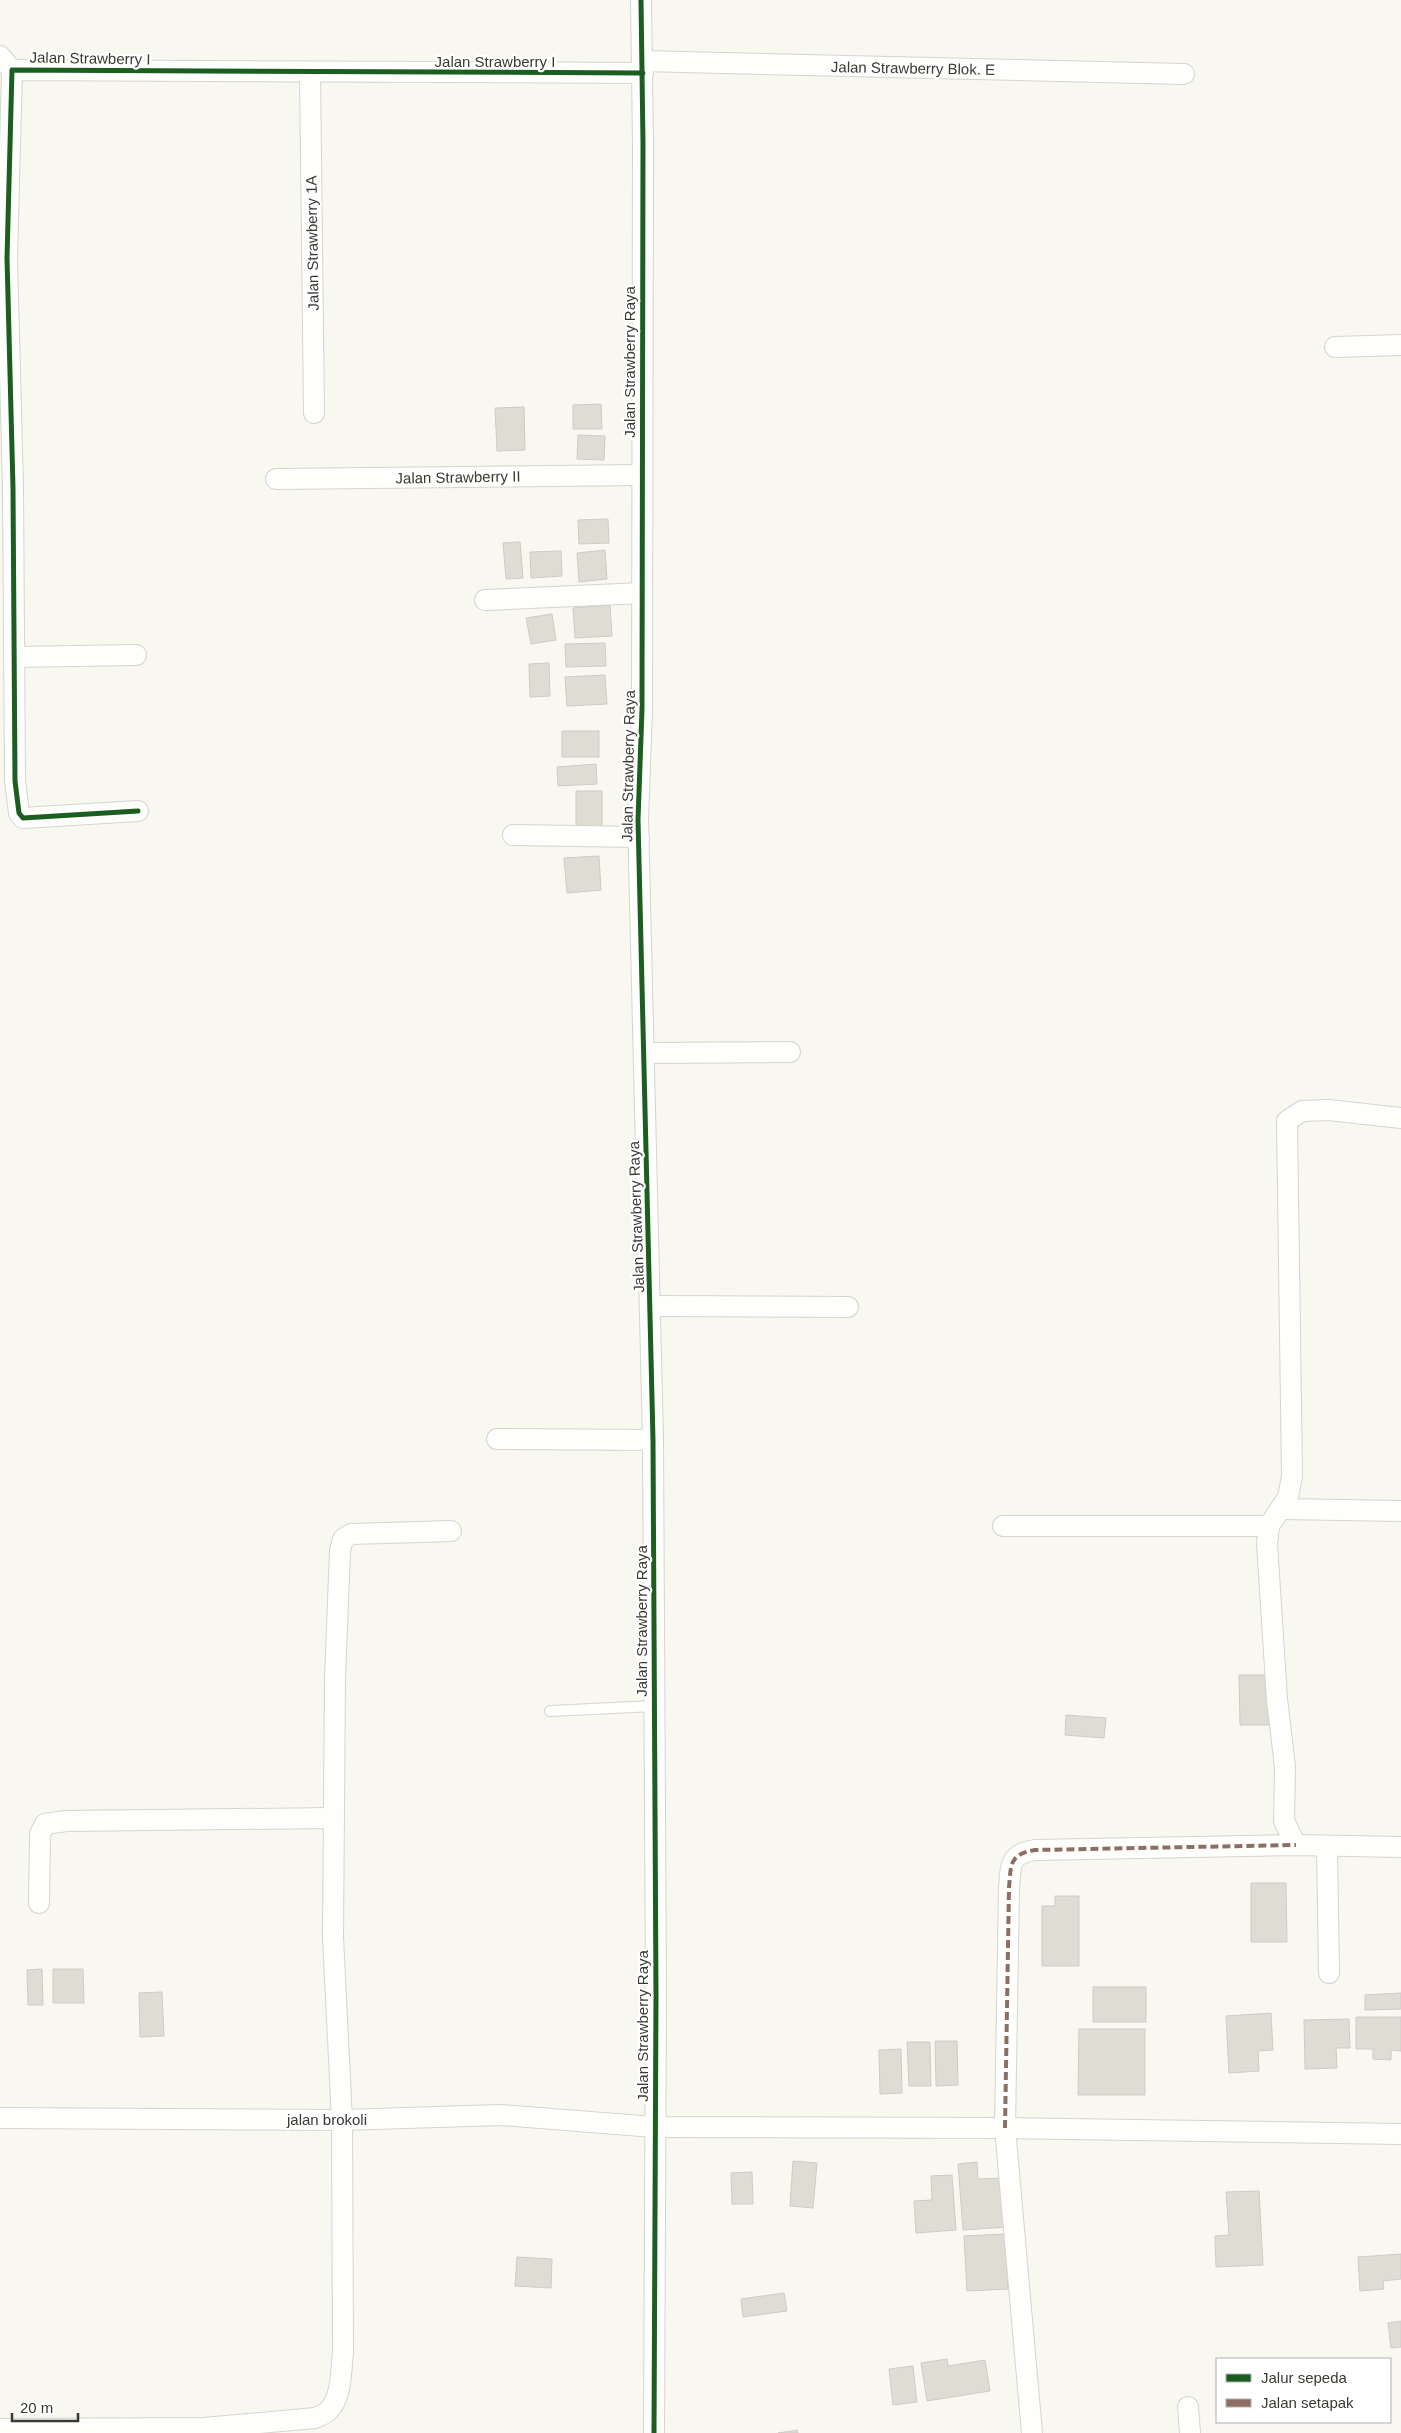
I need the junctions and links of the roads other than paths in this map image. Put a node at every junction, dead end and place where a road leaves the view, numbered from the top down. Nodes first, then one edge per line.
1 (641, 0) edge
2 (6, 63) edge
3 (643, 67) junction
4 (310, 73) junction
5 (1184, 74) dead end
6 (1401, 345) edge
7 (1335, 347) dead end
8 (314, 412) dead end
9 (641, 475) junction
10 (276, 479) dead end
11 (642, 593) junction
12 (485, 600) dead end
13 (136, 655) dead end
14 (14, 657) junction
15 (7, 725) edge
16 (138, 811) dead end
17 (513, 835) dead end
18 (639, 837) junction
19 (790, 1052) dead end
20 (645, 1053) junction
21 (1401, 1118) edge
22 (651, 1306) junction
23 (848, 1307) dead end
24 (497, 1439) dead end
25 (653, 1440) junction
26 (1282, 1509) junction
27 (1401, 1511) edge
28 (1003, 1526) dead end
29 (1269, 1526) junction
30 (451, 1531) dead end
31 (654, 1706) junction
32 (550, 1711) dead end
33 (334, 1818) junction
34 (1296, 1845) junction
35 (1327, 1846) junction
36 (1401, 1847) edge
37 (39, 1903) dead end
38 (1329, 1973) dead end
39 (0, 2118) edge
40 (342, 2120) junction
41 (654, 2126) junction
42 (1005, 2128) junction
43 (1401, 2134) edge
44 (1188, 2407) dead end
45 (0, 2429) edge
46 (654, 2433) edge
47 (1032, 2433) edge
48 (1190, 2433) edge

1 - 3 street, Jalan Strawberry Raya
2 - 4 street, Jalan Strawberry I
2 - 14 street, Jalan Strawberry I
3 - 4 street, Jalan Strawberry I
3 - 5 street, Jalan Strawberry Blok. E
3 - 9 street, Jalan Strawberry Raya
4 - 8 street, Jalan Strawberry 1A
6 - 7 street
9 - 10 street, Jalan Strawberry II
9 - 11 street, Jalan Strawberry Raya
11 - 12 street
11 - 18 street, Jalan Strawberry Raya
13 - 14 street
14 - 15 street, Jalan Strawberry I
15 - 16 street, Jalan Strawberry I
17 - 18 street
18 - 20 street, Jalan Strawberry Raya
19 - 20 street
20 - 22 street, Jalan Strawberry Raya
21 - 26 street
22 - 23 street
22 - 25 street, Jalan Strawberry Raya
24 - 25 street
25 - 31 street, Jalan Strawberry Raya
26 - 27 street
26 - 29 street
28 - 29 street
29 - 34 street
30 - 33 street
31 - 32 lane
31 - 41 street, Jalan Strawberry Raya
33 - 37 street
33 - 40 street
34 - 35 street
34 - 42 street
35 - 36 street
35 - 38 street
39 - 40 street, jalan brokoli
40 - 41 street, jalan brokoli
40 - 45 street
41 - 42 street, jalan brokoli
41 - 46 street, Jalan Strawberry Raya
42 - 43 street, jalan brokoli
42 - 47 street
44 - 48 street

